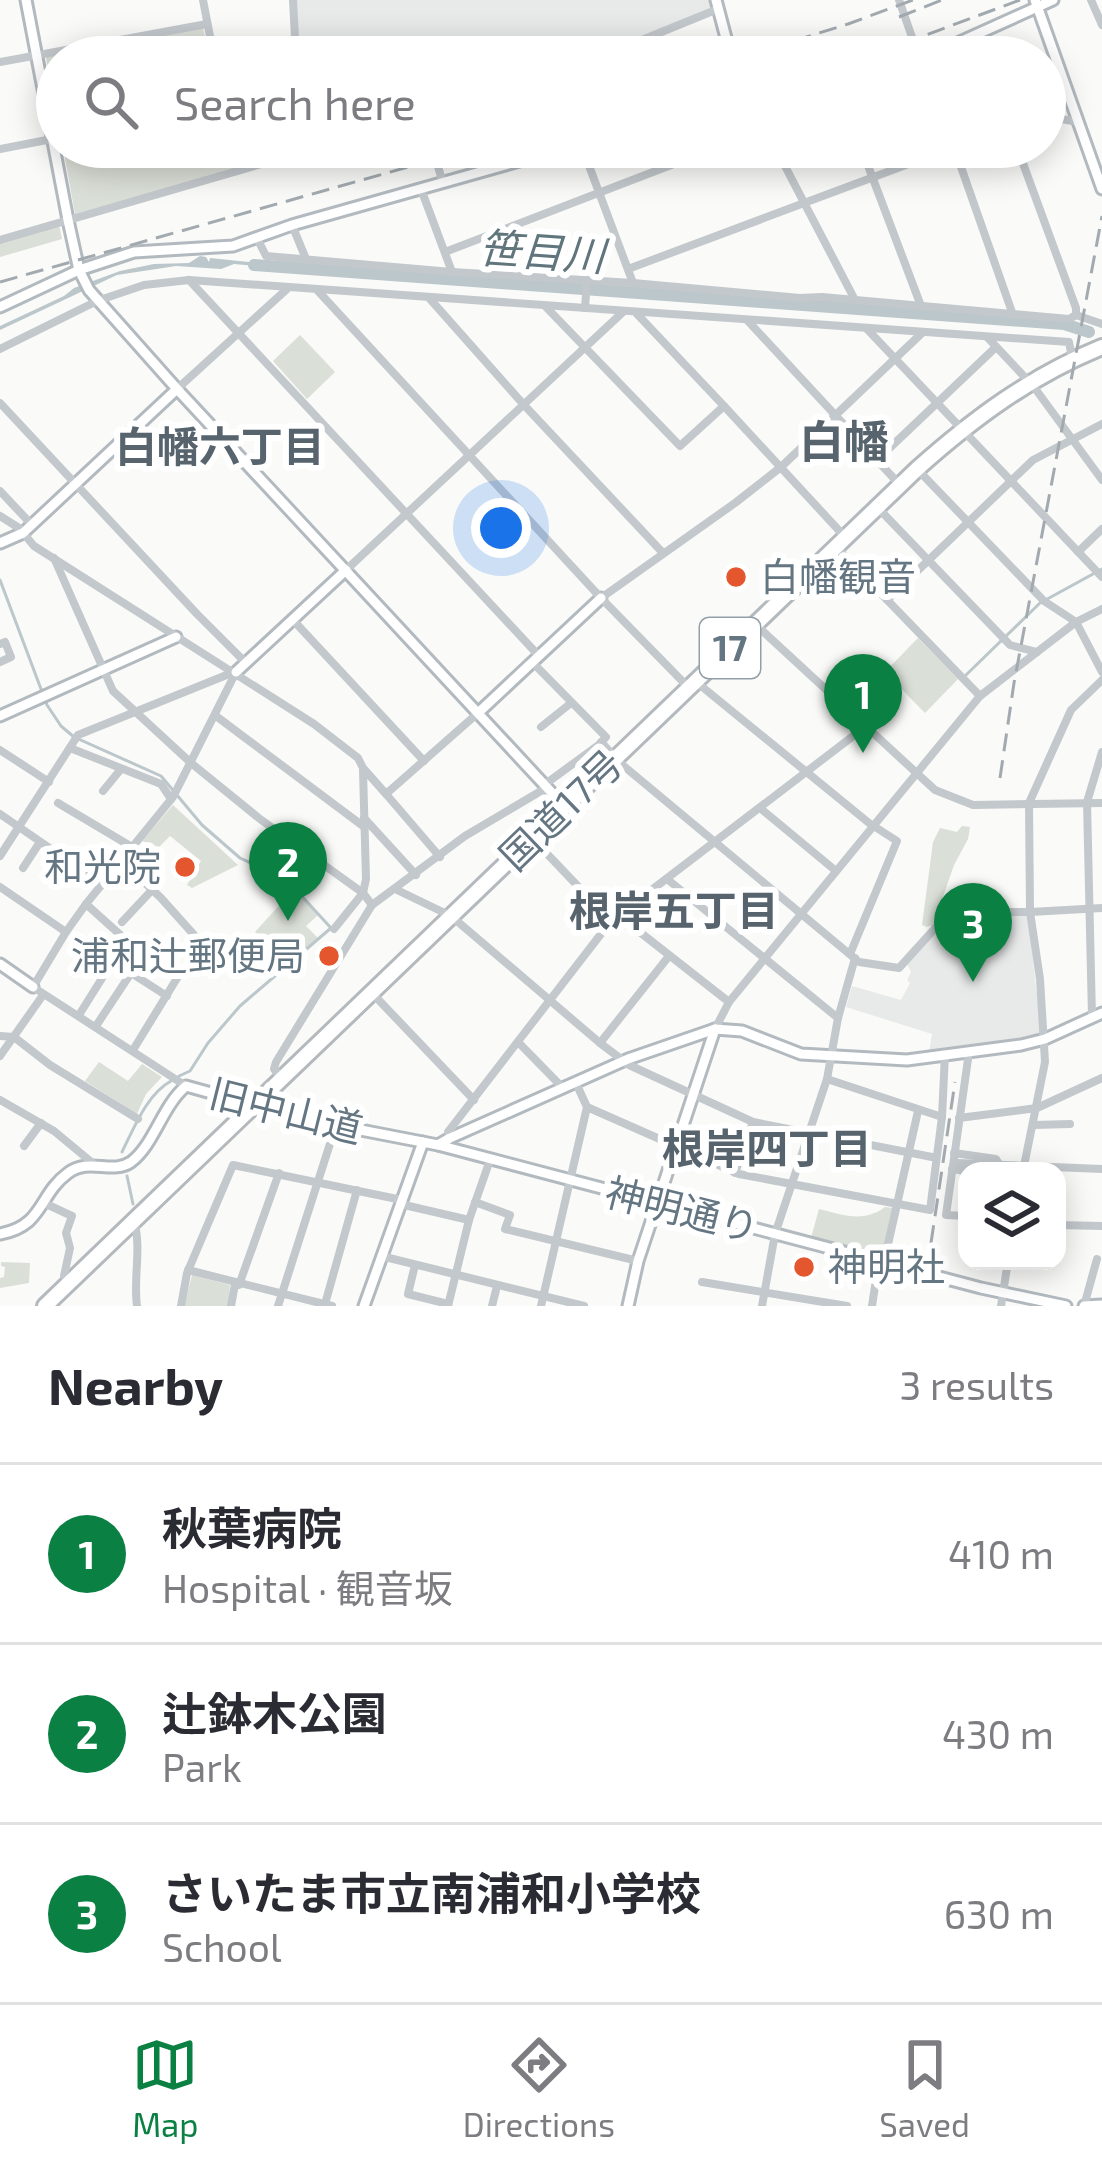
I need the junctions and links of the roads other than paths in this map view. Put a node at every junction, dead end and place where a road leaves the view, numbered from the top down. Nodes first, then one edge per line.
1 (26, 0) edge
2 (203, 0) edge
3 (293, 0) edge
4 (898, 0) edge
5 (1053, 0) edge
6 (1094, 2) edge
7 (1036, 3) edge
8 (717, 4) edge
9 (207, 24) junction
10 (1102, 25) edge
11 (977, 34) joint
12 (143, 36) edge
13 (210, 36) edge
14 (295, 36) edge
15 (646, 36) edge
16 (725, 36) edge
17 (911, 36) edge
18 (972, 36) edge
19 (1048, 36) edge
20 (36, 56) joint
21 (0, 62) edge
22 (1066, 88) edge
23 (1066, 120) edge
24 (1078, 122) junction
25 (36, 142) edge
26 (0, 149) edge
27 (58, 168) edge
28 (235, 168) edge
29 (245, 168) edge
30 (438, 168) edge
31 (496, 168) edge
32 (589, 168) edge
33 (662, 168) edge
34 (786, 168) edge
35 (869, 168) edge
36 (899, 168) edge
37 (961, 168) edge
38 (1026, 168) edge
39 (236, 171) junction
40 (873, 178) junction
41 (443, 183) junction
42 (421, 189) junction
43 (1102, 189) edge
44 (598, 192) junction
45 (805, 202) junction
46 (68, 220) junction
47 (292, 225) junction
48 (257, 238) junction
49 (0, 240) edge
50 (445, 252) junction
51 (306, 259) junction
52 (628, 269) junction
53 (80, 272) junction
54 (452, 272) junction
55 (189, 280) junction
56 (587, 282) junction
57 (633, 283) junction
58 (289, 288) junction
59 (316, 290) junction
60 (429, 298) junction
61 (95, 299) junction
62 (856, 300) junction
63 (586, 306) junction
64 (921, 306) junction
65 (0, 307) edge
66 (546, 307) junction
67 (624, 311) junction
68 (636, 313) junction
69 (1013, 314) junction
70 (1076, 315) junction
71 (747, 320) junction
72 (1102, 324) edge
73 (866, 328) junction
74 (923, 332) junction
75 (239, 334) junction
76 (988, 338) junction
77 (996, 347) junction
78 (1102, 347) edge
79 (584, 348) junction
80 (0, 349) edge
81 (896, 360) junction
82 (1072, 360) junction
83 (1029, 382) junction
84 (178, 389) junction
85 (0, 403) edge
86 (937, 403) junction
87 (524, 405) junction
88 (724, 406) junction
89 (836, 416) junction
90 (1102, 424) edge
91 (962, 429) junction
92 (1072, 439) junction
93 (469, 456) junction
94 (877, 460) junction
95 (781, 466) junction
96 (917, 469) junction
97 (1102, 480) edge
98 (1010, 482) junction
99 (76, 484) junction
100 (900, 484) junction
101 (0, 491) edge
102 (877, 507) junction
103 (407, 513) junction
104 (0, 516) edge
105 (969, 521) junction
106 (28, 529) junction
107 (1102, 529) edge
108 (840, 542) junction
109 (0, 543) edge
110 (1078, 552) junction
111 (663, 553) junction
112 (53, 557) junction
113 (928, 560) junction
114 (346, 570) junction
115 (1102, 578) edge
116 (601, 598) junction
117 (887, 600) junction
118 (1102, 609) edge
119 (292, 620) junction
120 (755, 624) junction
121 (1077, 624) junction
122 (176, 637) junction
123 (0, 644) edge
124 (1037, 652) junction
125 (535, 659) junction
126 (0, 662) edge
127 (246, 663) junction
128 (103, 670) junction
129 (236, 672) junction
130 (1102, 676) edge
131 (692, 685) junction
132 (980, 696) junction
133 (571, 703) junction
134 (135, 711) junction
135 (478, 713) junction
136 (0, 716) edge
137 (215, 716) junction
138 (541, 727) dead end
139 (865, 727) junction
140 (601, 742) junction
141 (70, 748) junction
142 (0, 750) edge
143 (1102, 752) edge
144 (615, 759) junction
145 (424, 761) junction
146 (191, 763) junction
147 (363, 768) junction
148 (122, 769) junction
149 (806, 772) junction
150 (914, 773) junction
151 (49, 782) junction
152 (545, 787) junction
153 (104, 791) dead end
154 (386, 794) junction
155 (172, 799) junction
156 (1087, 802) junction
157 (58, 803) dead end
158 (1028, 803) junction
159 (1102, 803) edge
160 (565, 806) junction
161 (760, 808) junction
162 (0, 814) edge
163 (363, 822) junction
164 (872, 825) junction
165 (20, 828) junction
166 (532, 838) junction
167 (40, 842) junction
168 (716, 842) junction
169 (132, 847) junction
170 (0, 856) edge
171 (440, 857) junction
172 (121, 860) junction
173 (23, 868) dead end
174 (836, 871) junction
175 (416, 875) junction
176 (667, 879) junction
177 (102, 884) junction
178 (0, 887) edge
179 (394, 889) junction
180 (152, 890) junction
181 (363, 892) junction
182 (86, 904) junction
183 (372, 905) junction
184 (1102, 908) edge
185 (665, 909) dead end
186 (1088, 909) junction
187 (1030, 912) junction
188 (801, 913) junction
189 (451, 916) junction
190 (615, 918) junction
191 (122, 922) dead end
192 (334, 928) dead end
193 (637, 930) junction
194 (66, 932) junction
195 (669, 956) junction
196 (852, 956) junction
197 (764, 959) junction
198 (0, 964) edge
199 (33, 987) junction
200 (371, 992) junction
201 (43, 995) junction
202 (167, 996) junction
203 (550, 1001) junction
204 (729, 1002) junction
205 (79, 1015) junction
206 (1098, 1017) edge
207 (838, 1018) junction
208 (96, 1026) junction
209 (715, 1029) junction
210 (0, 1036) edge
211 (14, 1037) junction
212 (1045, 1039) junction
213 (518, 1042) junction
214 (600, 1043) junction
215 (133, 1050) junction
216 (969, 1050) junction
217 (945, 1054) junction
218 (0, 1056) edge
219 (831, 1056) junction
220 (622, 1061) junction
221 (284, 1078) junction
222 (1102, 1078) edge
223 (827, 1079) junction
224 (577, 1083) junction
225 (186, 1086) junction
226 (562, 1088) junction
227 (692, 1095) junction
228 (0, 1100) edge
229 (474, 1100) junction
230 (254, 1106) junction
231 (587, 1107) junction
232 (1037, 1108) junction
233 (918, 1111) junction
234 (942, 1118) junction
235 (959, 1118) junction
236 (138, 1119) dead end
237 (753, 1122) junction
238 (41, 1123) junction
239 (336, 1124) junction
240 (1070, 1124) dead end
241 (1034, 1125) junction
242 (809, 1133) junction
243 (450, 1138) junction
244 (423, 1142) junction
245 (438, 1145) junction
246 (24, 1147) dead end
247 (675, 1147) junction
248 (910, 1152) junction
249 (932, 1157) dead end
250 (490, 1160) junction
251 (955, 1162) junction
252 (958, 1162) edge
253 (1026, 1162) edge
254 (95, 1165) junction
255 (958, 1165) edge
256 (1066, 1168) edge
257 (1102, 1168) edge
258 (735, 1173) junction
259 (279, 1174) junction
260 (318, 1182) junction
261 (571, 1182) junction
262 (792, 1184) junction
263 (357, 1190) junction
264 (401, 1202) junction
265 (475, 1202) junction
266 (44, 1204) junction
267 (656, 1204) junction
268 (899, 1205) junction
269 (958, 1216) edge
270 (469, 1220) junction
271 (134, 1221) junction
272 (1066, 1225) edge
273 (1102, 1226) edge
274 (0, 1234) edge
275 (775, 1234) junction
276 (556, 1241) junction
277 (381, 1256) junction
278 (1097, 1259) dead end
279 (638, 1261) junction
280 (882, 1261) junction
281 (415, 1265) junction
282 (188, 1270) junction
283 (1007, 1270) edge
284 (454, 1275) junction
285 (702, 1282) dead end
286 (70, 1283) junction
287 (237, 1284) junction
288 (497, 1286) junction
289 (764, 1292) junction
290 (1003, 1292) junction
291 (280, 1294) junction
292 (542, 1301) edge
293 (424, 1302) edge
294 (53, 1303) edge
295 (327, 1305) edge
296 (448, 1305) edge
297 (1102, 1305) edge
298 (137, 1306) edge
299 (181, 1306) edge
300 (231, 1306) edge
301 (278, 1306) edge
302 (364, 1306) edge
303 (492, 1306) edge
304 (584, 1306) edge
305 (628, 1306) edge
306 (762, 1306) edge
307 (847, 1306) edge
308 (872, 1306) edge
309 (1000, 1306) edge
310 (1066, 1306) edge
311 (1084, 1306) edge

1 - 20 street
2 - 9 street
3 - 14 street
4 - 17 street
5 - 7 street
6 - 10 street
7 - 11 street
7 - 19 street
8 - 15 street
8 - 16 street
9 - 12 street
9 - 13 street
11 - 18 street
20 - 21 street
22 - 24 street
23 - 24 street
24 - 43 street
25 - 26 street
27 - 46 street
28 - 39 street
29 - 39 street
30 - 41 street
31 - 41 street
32 - 44 street
33 - 44 street
34 - 45 street
35 - 40 street
36 - 40 street
37 - 69 street
38 - 70 street
39 - 46 street
40 - 45 street
40 - 64 street
41 - 42 street
42 - 47 street
42 - 50 street
44 - 50 street
44 - 52 street
45 - 52 street
45 - 62 street
46 - 49 street
46 - 53 street
47 - 48 street
47 - 51 street
48 - 51 street
48 - 53 street
50 - 54 street
51 - 54 street
52 - 57 street
53 - 61 street
53 - 65 street
54 - 56 street
55 - 58 street
55 - 61 street
55 - 75 street
56 - 57 street
56 - 63 street
57 - 62 street
58 - 59 street
58 - 75 street
59 - 60 street
59 - 93 street
60 - 66 street
60 - 87 street
61 - 80 street
61 - 84 street
62 - 64 street
63 - 66 street
63 - 67 street
64 - 69 street
66 - 79 street
67 - 68 street
67 - 79 street
68 - 71 street
68 - 88 street
69 - 70 street
70 - 72 street
71 - 73 street
71 - 89 street
73 - 74 street
73 - 81 street
74 - 76 street
74 - 81 street
75 - 84 street
75 - 103 street
76 - 77 street
76 - 82 street
77 - 83 street
77 - 86 street
78 - 82 highway, 国道17号 / 17
79 - 87 street
79 - 88 street
81 - 86 street
81 - 89 street
82 - 83 highway, 国道17号 / 17
83 - 91 highway, 国道17号 / 17
83 - 92 street
84 - 99 street
84 - 114 street
85 - 99 street
86 - 91 street
86 - 94 street
87 - 93 street
87 - 111 street
88 - 95 street
89 - 94 street
89 - 95 street
90 - 92 street
91 - 96 highway, 国道17号 / 17
91 - 98 street
92 - 97 street
92 - 98 street
93 - 103 street
93 - 116 street
94 - 100 street
95 - 108 street
95 - 111 street
96 - 100 highway, 国道17号 / 17
96 - 105 street
98 - 105 street
98 - 110 street
99 - 106 street
99 - 127 street
100 - 102 highway, 国道17号 / 17
101 - 106 street
102 - 108 highway, 国道17号 / 17
102 - 113 street
103 - 114 street
103 - 125 street
104 - 106 street
105 - 113 street
105 - 121 street
106 - 109 street
106 - 112 street
107 - 110 street
108 - 117 street
108 - 120 highway, 国道17号 / 17
110 - 115 street
111 - 116 street
112 - 122 street
112 - 128 street
113 - 117 street
113 - 124 street
114 - 119 street
114 - 135 street
116 - 125 street
116 - 131 street
117 - 132 street
118 - 121 street
119 - 127 street
119 - 145 street
120 - 131 highway, 国道17号 / 17
120 - 139 street
121 - 124 street
121 - 130 street
122 - 128 street
122 - 129 street
123 - 126 street
124 - 132 street
125 - 133 street
125 - 135 street
127 - 129 street
128 - 134 street
128 - 136 street
129 - 134 street
129 - 137 street
129 - 147 street
130 - 158 street
131 - 144 highway, 国道17号 / 17
131 - 149 street
132 - 150 street
133 - 138 street
133 - 140 street
134 - 141 street
134 - 146 street
135 - 145 street
135 - 152 street
137 - 146 street
137 - 163 street
139 - 149 street
139 - 150 street
140 - 144 street
140 - 152 street
141 - 148 street
141 - 151 street
142 - 151 street
143 - 156 street
144 - 160 highway, 国道17号 / 17
144 - 168 street
145 - 154 street
146 - 155 street
146 - 181 street
147 - 154 street
147 - 163 street
148 - 153 street
148 - 155 street
149 - 161 street
149 - 164 street
150 - 158 street
150 - 164 street
151 - 165 street
152 - 160 street
152 - 171 street
154 - 171 street
155 - 169 street
156 - 158 street
156 - 159 street
156 - 186 street
157 - 169 street
158 - 187 street
160 - 166 highway, 国道17号 / 17
161 - 168 street
161 - 174 street
162 - 165 street
163 - 175 street
163 - 181 street
164 - 174 street
164 - 196 street
165 - 167 street
165 - 170 street
166 - 189 highway, 国道17号 / 17
166 - 190 street
167 - 173 street
167 - 177 street
168 - 176 street
168 - 188 street
169 - 172 street
171 - 175 street
172 - 177 street
172 - 180 street
174 - 188 street
175 - 179 street
176 - 190 street
176 - 197 street
177 - 182 street
178 - 194 street
179 - 183 street
179 - 189 street
180 - 191 street
180 - 202 street
181 - 183 street
181 - 192 street
182 - 194 street
182 - 205 street
183 - 221 street
184 - 186 street
185 - 193 street
186 - 187 street
186 - 206 street
187 - 196 street
187 - 212 street
188 - 196 street
188 - 197 street
189 - 200 highway, 国道17号 / 17
189 - 203 street
190 - 193 street
190 - 203 street
193 - 195 street
194 - 199 street
195 - 204 street
195 - 214 street
196 - 207 street
197 - 204 street
197 - 207 street
198 - 199 street
199 - 201 street
200 - 221 highway, 国道17号 / 17
200 - 229 street
201 - 205 street
201 - 211 street
202 - 208 street
202 - 215 street
203 - 213 street
203 - 214 street
204 - 209 street
205 - 208 street
206 - 212 street
207 - 219 street
208 - 215 street
209 - 219 street
209 - 220 street
209 - 227 street
210 - 211 street
211 - 218 street
211 - 236 street
212 - 216 street
212 - 232 street
213 - 226 street
213 - 229 street
214 - 220 street
215 - 225 street
216 - 217 street
216 - 235 street
217 - 219 street
217 - 234 street
219 - 223 street
220 - 224 street
220 - 227 street
221 - 230 highway, 国道17号 / 17
222 - 232 street
223 - 233 street
223 - 242 street
224 - 226 street
224 - 231 street
225 - 230 street, 旧中山道
225 - 254 street, 旧中山道
226 - 243 street
227 - 237 street
227 - 247 street
228 - 238 street
229 - 243 street
230 - 239 street, 旧中山道
230 - 271 highway, 国道17号 / 17
231 - 247 street
231 - 261 street
232 - 235 street
232 - 241 street
233 - 234 street
233 - 248 street
234 - 268 street
235 - 251 street
237 - 242 street
237 - 258 street
238 - 246 street
238 - 254 street
239 - 244 street, 旧中山道
239 - 260 street
240 - 241 street
241 - 253 street
242 - 248 street
242 - 262 street
243 - 245 street
244 - 245 street, 旧中山道
244 - 264 street
245 - 250 street, 神明通り
247 - 258 street
247 - 267 street
248 - 249 street
248 - 268 street
250 - 261 street, 神明通り
250 - 265 street
251 - 252 street
251 - 255 street
251 - 269 street
254 - 266 street, 旧中山道
256 - 257 street
258 - 262 street
259 - 260 street
259 - 282 street
259 - 287 street
260 - 263 street
260 - 291 street
261 - 267 street, 神明通り
261 - 276 street
262 - 268 street
262 - 275 street
263 - 264 street
263 - 295 street
264 - 270 street
264 - 277 street
265 - 270 street
265 - 276 street
266 - 274 street, 旧中山道
266 - 286 street
267 - 275 street, 神明通り
267 - 279 street
268 - 280 street
270 - 284 street
271 - 286 highway, 国道17号 / 17
271 - 298 street
272 - 273 street
275 - 280 street, 神明通り
275 - 289 street
276 - 279 street
276 - 292 street
277 - 281 street
277 - 302 street
278 - 311 street
279 - 305 street
280 - 290 street, 神明通り
280 - 308 street
281 - 284 street
281 - 293 street
282 - 287 street
282 - 299 street
283 - 290 street
284 - 288 street
284 - 296 street
285 - 289 street
286 - 294 highway, 国道17号 / 17
287 - 291 street
287 - 300 street
288 - 292 street
288 - 303 street
289 - 306 street
289 - 307 street
290 - 309 street
290 - 310 street, 神明通り
291 - 295 street
291 - 301 street
292 - 304 street
293 - 296 street
297 - 311 street

